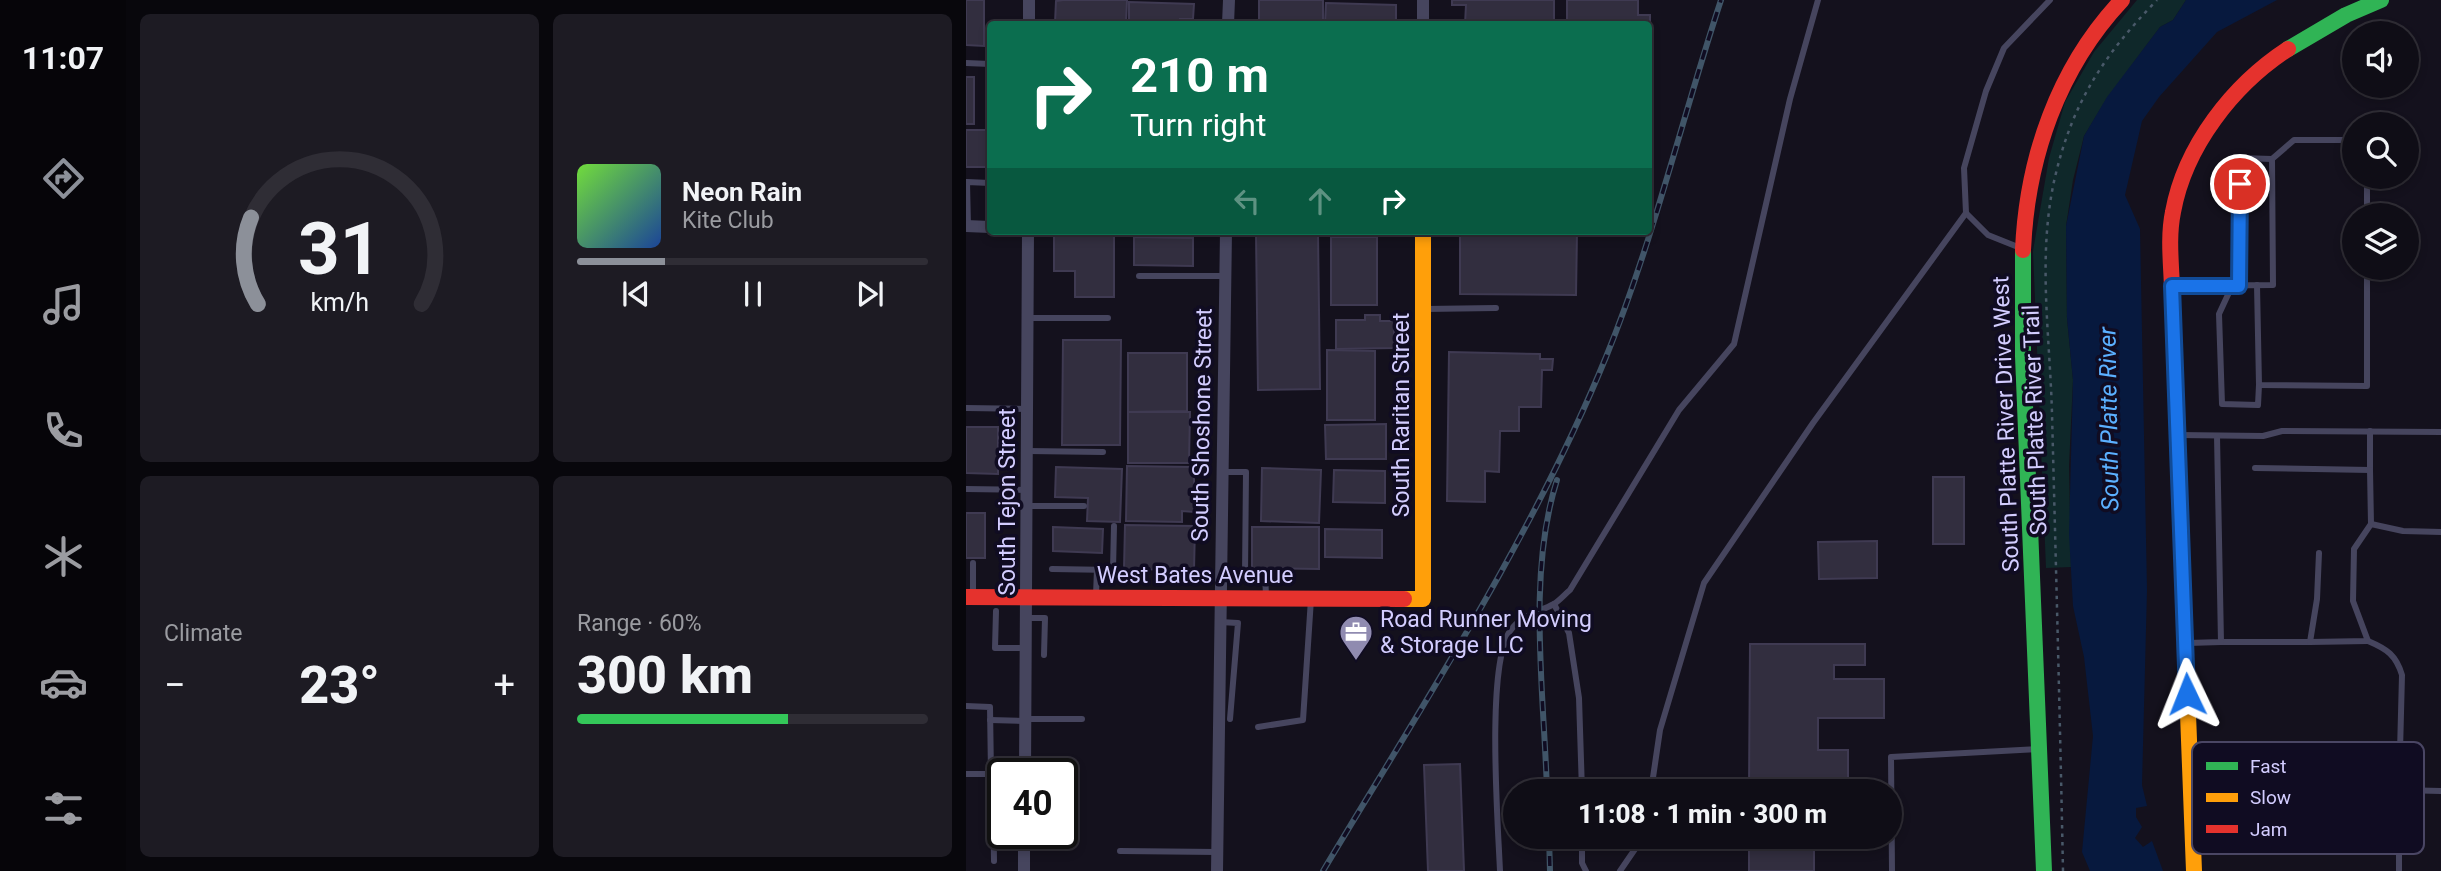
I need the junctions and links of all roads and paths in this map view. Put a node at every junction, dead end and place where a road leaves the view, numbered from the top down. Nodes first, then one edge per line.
1 (1029, 0) edge
2 (1229, 0) edge
3 (1423, 0) edge
4 (1818, 0) edge
5 (2050, 0) edge
6 (2122, 0) edge
7 (2157, 0) edge
8 (2381, 0) edge
9 (1029, 21) edge
10 (1228, 21) edge
11 (1423, 21) edge
12 (966, 63) edge
13 (987, 64) edge
14 (2342, 140) edge
15 (2272, 159) junction
16 (987, 183) edge
17 (1966, 213) junction
18 (967, 226) edge
19 (987, 227) edge
20 (1028, 235) edge
21 (1226, 235) edge
22 (1423, 235) edge
23 (2024, 250) junction
24 (1139, 276) dead end
25 (1225, 276) junction
26 (2367, 280) edge
27 (2257, 285) junction
28 (2172, 286) junction
29 (2236, 286) junction
30 (1496, 308) dead end
31 (1423, 309) junction
32 (1028, 317) junction
33 (1108, 318) dead end
34 (2259, 385) junction
35 (966, 408) edge
36 (1028, 409) junction
37 (2370, 432) junction
38 (2441, 432) edge
39 (2177, 435) junction
40 (2217, 436) junction
41 (1028, 451) junction
42 (1103, 452) dead end
43 (2255, 468) dead end
44 (2370, 470) junction
45 (1222, 472) junction
46 (966, 489) edge
47 (1028, 489) junction
48 (1028, 506) junction
49 (1084, 506) dead end
50 (2371, 524) junction
51 (1114, 526) dead end
52 (2441, 532) edge
53 (2319, 553) dead end
54 (973, 563) dead end
55 (1052, 569) dead end
56 (1097, 569) junction
57 (970, 597) edge
58 (1029, 597) junction
59 (1096, 597) junction
60 (1221, 598) junction
61 (1266, 598) junction
62 (1311, 598) junction
63 (1423, 598) joint
64 (1554, 604) junction
65 (996, 611) dead end
66 (1028, 618) junction
67 (1220, 622) junction
68 (2368, 641) junction
69 (2221, 642) junction
70 (2310, 642) junction
71 (2185, 643) junction
72 (1028, 648) junction
73 (1044, 655) dead end
74 (966, 706) edge
75 (1082, 719) dead end
76 (1230, 719) dead end
77 (990, 720) junction
78 (1026, 720) junction
79 (1258, 727) dead end
80 (2400, 742) edge
81 (2040, 749) junction
82 (991, 758) edge
83 (1025, 758) edge
84 (966, 774) edge
85 (987, 774) edge
86 (1582, 779) edge
87 (1653, 779) edge
88 (2192, 820) edge
89 (994, 849) edge
90 (1024, 849) edge
91 (1582, 849) edge
92 (1635, 849) edge
93 (1120, 851) dead end
94 (1217, 852) junction
95 (994, 861) dead end
96 (1024, 871) edge
97 (1217, 871) edge
98 (1500, 871) edge
99 (1587, 871) edge
100 (1620, 871) edge
101 (1892, 871) edge
102 (2044, 871) edge
103 (2063, 871) edge

1 - 9 street
2 - 10 street
3 - 11 street
4 - 64 lane
5 - 17 lane
6 - 23 street, South Platte River Drive West
7 - 103 path, South Platte River Trail
8 - 28 street
12 - 13 lane
14 - 15 lane
15 - 27 lane
15 - 29 lane
16 - 18 lane
17 - 23 lane
17 - 87 lane
18 - 19 street
20 - 32 street, South Tejon Street
21 - 25 street, South Shoshone Street
22 - 31 street, South Raritan Street
23 - 81 street, South Platte River Drive West
24 - 25 lane
25 - 45 street, South Shoshone Street
26 - 34 lane
27 - 29 lane
27 - 34 lane
28 - 29 lane
28 - 39 street
29 - 34 lane
30 - 31 lane
31 - 63 street, South Raritan Street
32 - 33 lane
32 - 36 street, South Tejon Street
35 - 36 lane
36 - 41 street, South Tejon Street
37 - 38 lane
37 - 40 lane
37 - 44 lane
39 - 40 lane
39 - 71 street
40 - 69 lane
41 - 42 lane
41 - 47 street, South Tejon Street
43 - 44 lane
44 - 50 lane
45 - 60 street, South Shoshone Street
45 - 61 lane
46 - 47 lane
47 - 48 street, South Tejon Street
48 - 49 lane
48 - 58 street, South Tejon Street
50 - 52 lane
50 - 68 lane
51 - 56 lane
53 - 70 lane
54 - 57 lane
55 - 56 lane
56 - 59 lane
57 - 58 street, West Bates Avenue
58 - 59 street, West Bates Avenue
58 - 66 street, South Tejon Street
59 - 60 street, West Bates Avenue
60 - 61 street, West Bates Avenue
60 - 67 street, South Shoshone Street
61 - 62 street, West Bates Avenue
62 - 63 street, West Bates Avenue
62 - 79 lane
64 - 86 lane
64 - 98 lane
65 - 72 lane
66 - 72 street, South Tejon Street
66 - 73 lane
67 - 76 lane
67 - 94 street, South Shoshone Street
68 - 70 lane
68 - 80 lane
69 - 70 lane
69 - 71 lane
71 - 88 street
72 - 78 street, South Tejon Street
74 - 77 lane
75 - 78 lane
77 - 78 lane
77 - 82 lane
78 - 83 street, South Tejon Street
81 - 101 lane
81 - 102 street, South Platte River Drive West
84 - 85 lane
89 - 95 lane
90 - 96 street
91 - 99 lane
92 - 100 lane
93 - 94 lane
94 - 97 street, South Shoshone Street

